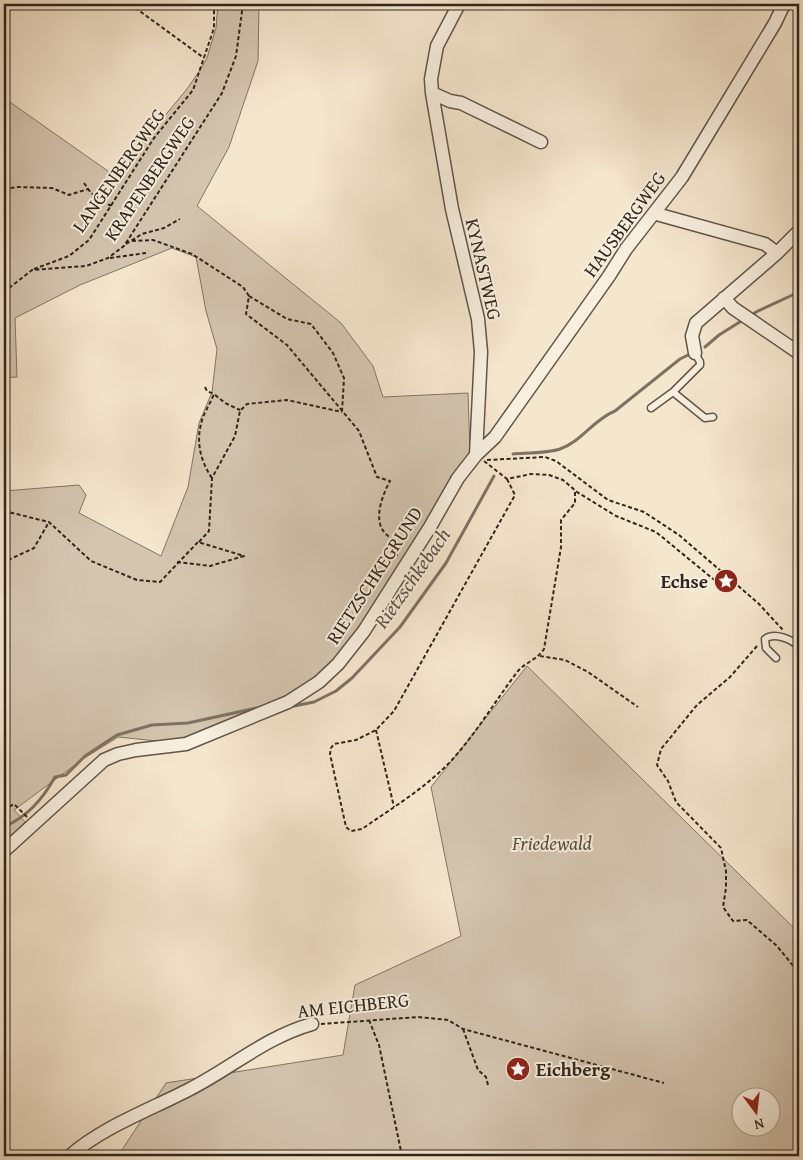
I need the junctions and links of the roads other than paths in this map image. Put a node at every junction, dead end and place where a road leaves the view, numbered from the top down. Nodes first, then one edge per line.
1 (459, 4) edge
2 (784, 4) edge
3 (432, 93) junction
4 (541, 142) dead end
5 (655, 212) junction
6 (799, 231) edge
7 (777, 253) junction
8 (724, 298) junction
9 (695, 353) joint
10 (799, 353) edge
11 (673, 392) junction
12 (651, 408) dead end
13 (713, 417) dead end
14 (476, 455) junction
15 (797, 644) edge
16 (776, 658) dead end
17 (4, 851) edge
18 (312, 1024) road end
19 (70, 1156) edge

1 - 3 street, KYNASTWEG
2 - 5 street, HAUSBERGWEG
3 - 4 street
3 - 14 street, KYNASTWEG
5 - 7 street
5 - 14 street, HAUSBERGWEG
6 - 7 street
7 - 8 street
8 - 9 street
8 - 10 street
9 - 11 lane
11 - 12 lane
11 - 13 lane
14 - 17 street, RIETZSCHKEGRUND
15 - 16 lane
18 - 19 street, AM EICHBERG

